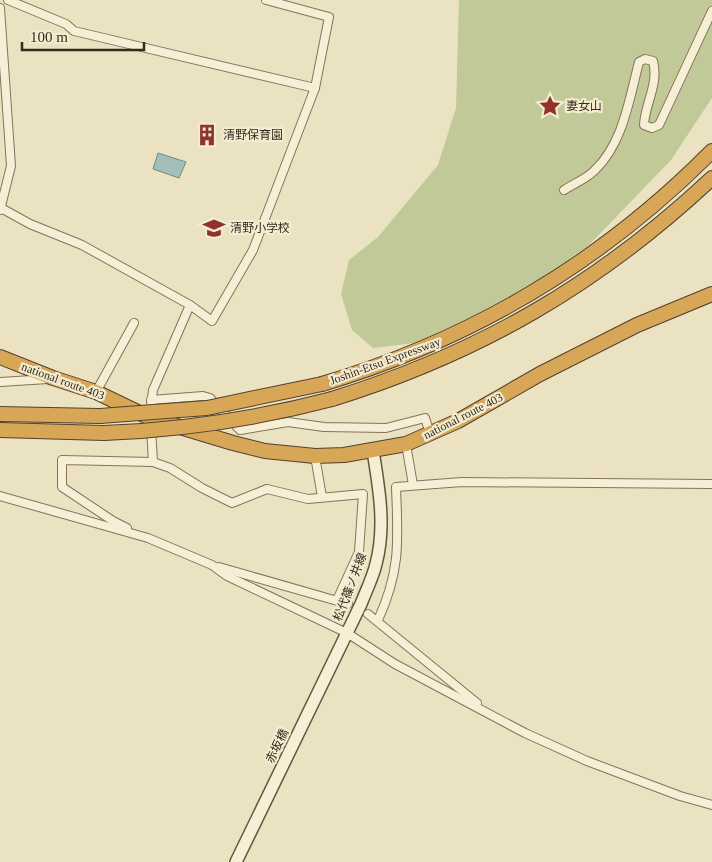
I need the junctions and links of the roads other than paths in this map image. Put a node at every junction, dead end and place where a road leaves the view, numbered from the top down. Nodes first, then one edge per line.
1 (8, 0) edge
2 (266, 0) edge
3 (0, 8) edge
4 (712, 11) edge
5 (315, 88) junction
6 (712, 151) edge
7 (712, 178) edge
8 (564, 190) dead end
9 (0, 209) edge
10 (712, 294) edge
11 (190, 305) junction
12 (134, 323) dead end
13 (0, 357) edge
14 (53, 378) junction
15 (0, 382) edge
16 (96, 392) junction
17 (152, 400) junction
18 (0, 414) edge
19 (150, 418) junction
20 (0, 430) edge
21 (430, 433) junction
22 (406, 444) junction
23 (373, 451) junction
24 (315, 456) junction
25 (153, 462) junction
26 (712, 484) edge
27 (413, 485) junction
28 (0, 496) edge
29 (322, 497) junction
30 (148, 538) junction
31 (212, 565) junction
32 (338, 600) junction
33 (348, 604) dead end
34 (368, 614) dead end
35 (378, 620) junction
36 (345, 638) junction
37 (488, 711) junction
38 (712, 805) edge
39 (236, 862) edge

1 - 5 street
2 - 5 street
3 - 9 street
4 - 8 street
5 - 11 street
6 - 18 highway, Joshin-Etsu Expressway, bridge
7 - 20 highway, Joshin-Etsu Expressway, bridge
9 - 11 street
10 - 21 highway, national route 403
11 - 17 street
12 - 16 street
13 - 14 highway, national route 403
14 - 15 street
14 - 16 highway, national route 403
16 - 19 highway, national route 403
17 - 19 street
17 - 21 street
19 - 24 highway, national route 403
19 - 25 street
21 - 22 highway, national route 403
22 - 23 highway, national route 403
22 - 27 street
23 - 24 highway, national route 403
23 - 36 main road, 松代篠ノ井線
24 - 29 street
25 - 29 street
25 - 30 street
26 - 27 street
27 - 35 street
28 - 30 street
29 - 32 street
30 - 31 street
31 - 32 street
31 - 36 street
32 - 33 street
34 - 35 street
35 - 37 street
36 - 37 street
36 - 39 main road, 赤坂橋
37 - 38 street

